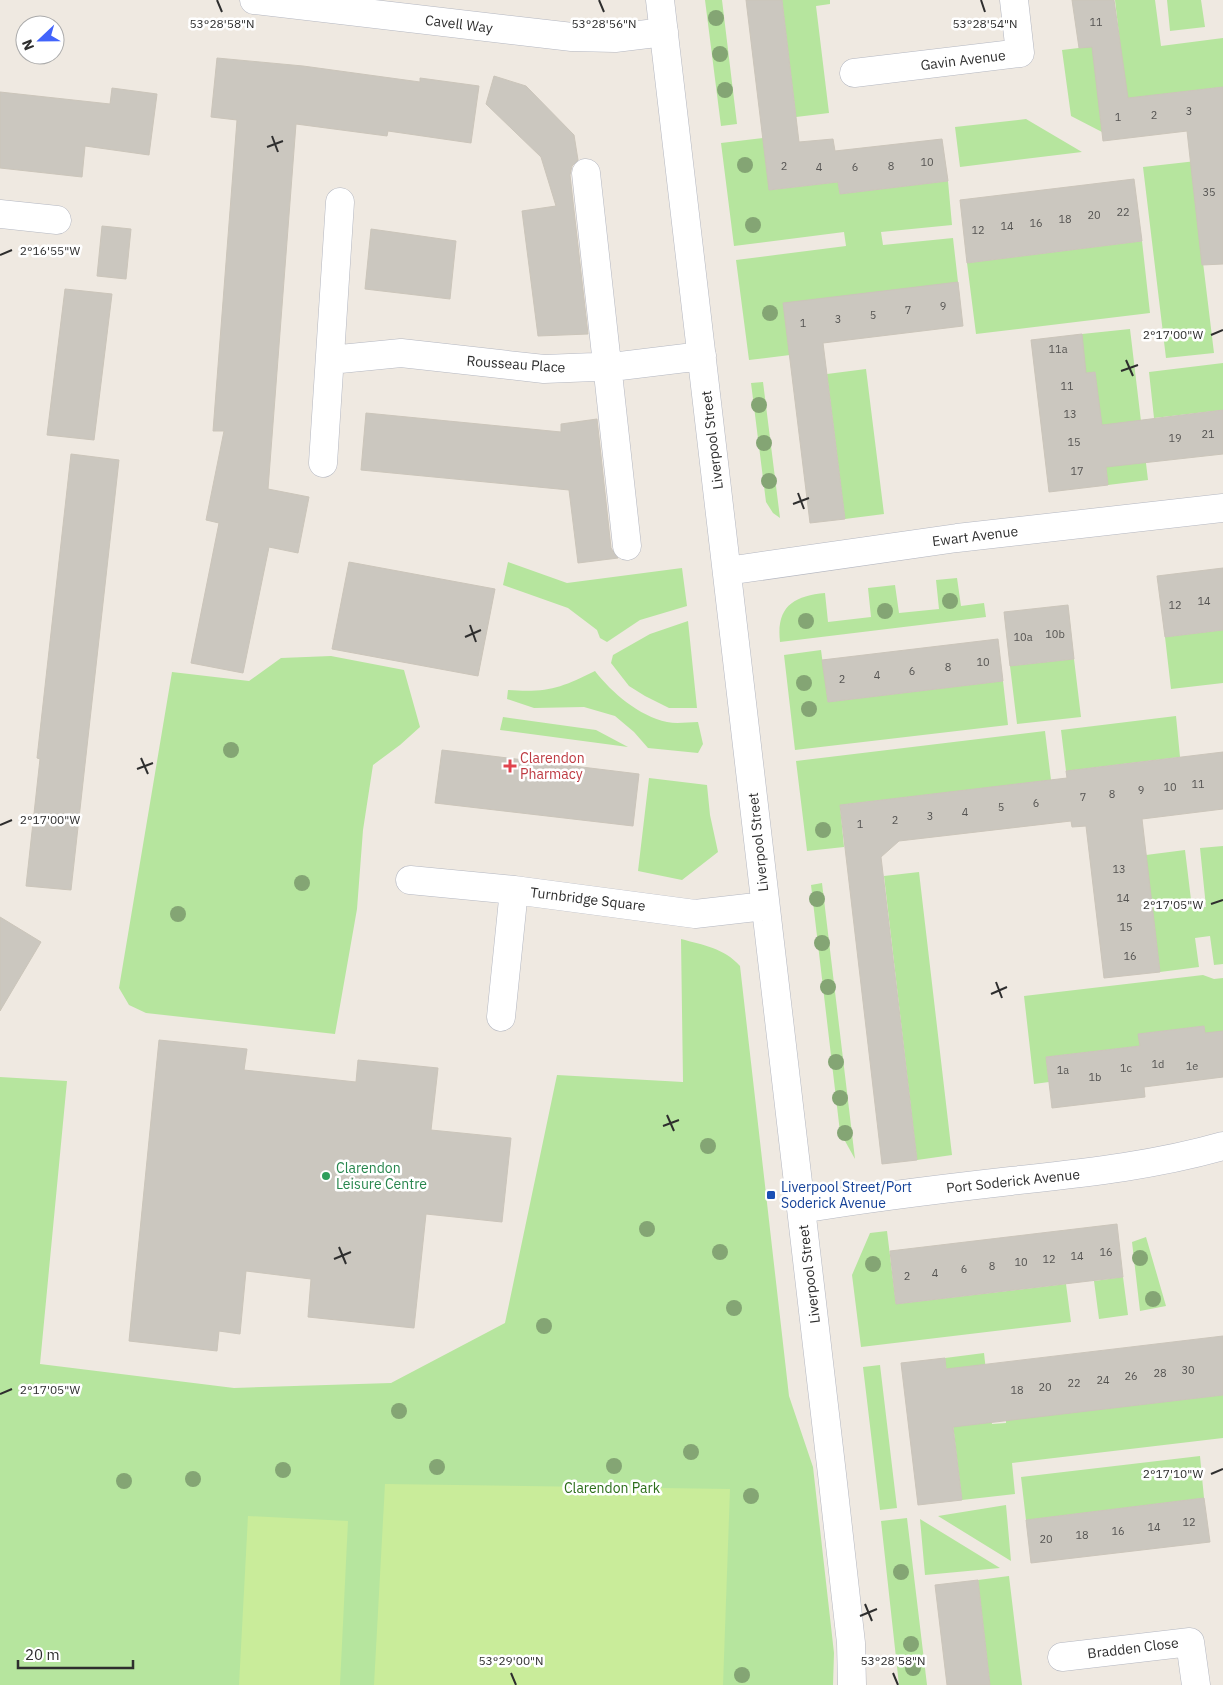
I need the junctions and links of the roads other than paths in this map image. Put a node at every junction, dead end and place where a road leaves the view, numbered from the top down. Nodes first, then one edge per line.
1 (254, 0) edge
2 (660, 0) edge
3 (1014, 0) edge
4 (337, 4) edge
5 (664, 32) junction
6 (854, 73) dead end
7 (586, 173) dead end
8 (340, 202) dead end
9 (57, 220) dead end
10 (1, 221) edge
11 (702, 356) junction
12 (330, 360) junction
13 (607, 367) junction
14 (323, 463) dead end
15 (1223, 508) edge
16 (627, 546) dead end
17 (727, 571) junction
18 (410, 880) dead end
19 (514, 890) junction
20 (765, 906) junction
21 (501, 1017) dead end
22 (1223, 1146) edge
23 (801, 1209) junction
24 (1062, 1657) dead end
25 (852, 1685) edge
26 (1196, 1685) edge

1 - 4 street, Cavell Way
2 - 5 street, Liverpool Street
3 - 6 street, Gavin Avenue
4 - 5 street, Cavell Way
5 - 11 street, Liverpool Street
7 - 13 street
8 - 12 street
9 - 10 street
11 - 13 street, Rousseau Place
11 - 17 street, Liverpool Street
12 - 13 street, Rousseau Place
12 - 14 street
13 - 16 street
15 - 17 street, Ewart Avenue
17 - 20 street, Liverpool Street
18 - 19 street, Turnbridge Square
19 - 20 street, Turnbridge Square
19 - 21 street
20 - 23 street, Liverpool Street
22 - 23 street, Port Soderick Avenue
23 - 25 street, Liverpool Street
24 - 26 street, Bradden Close

